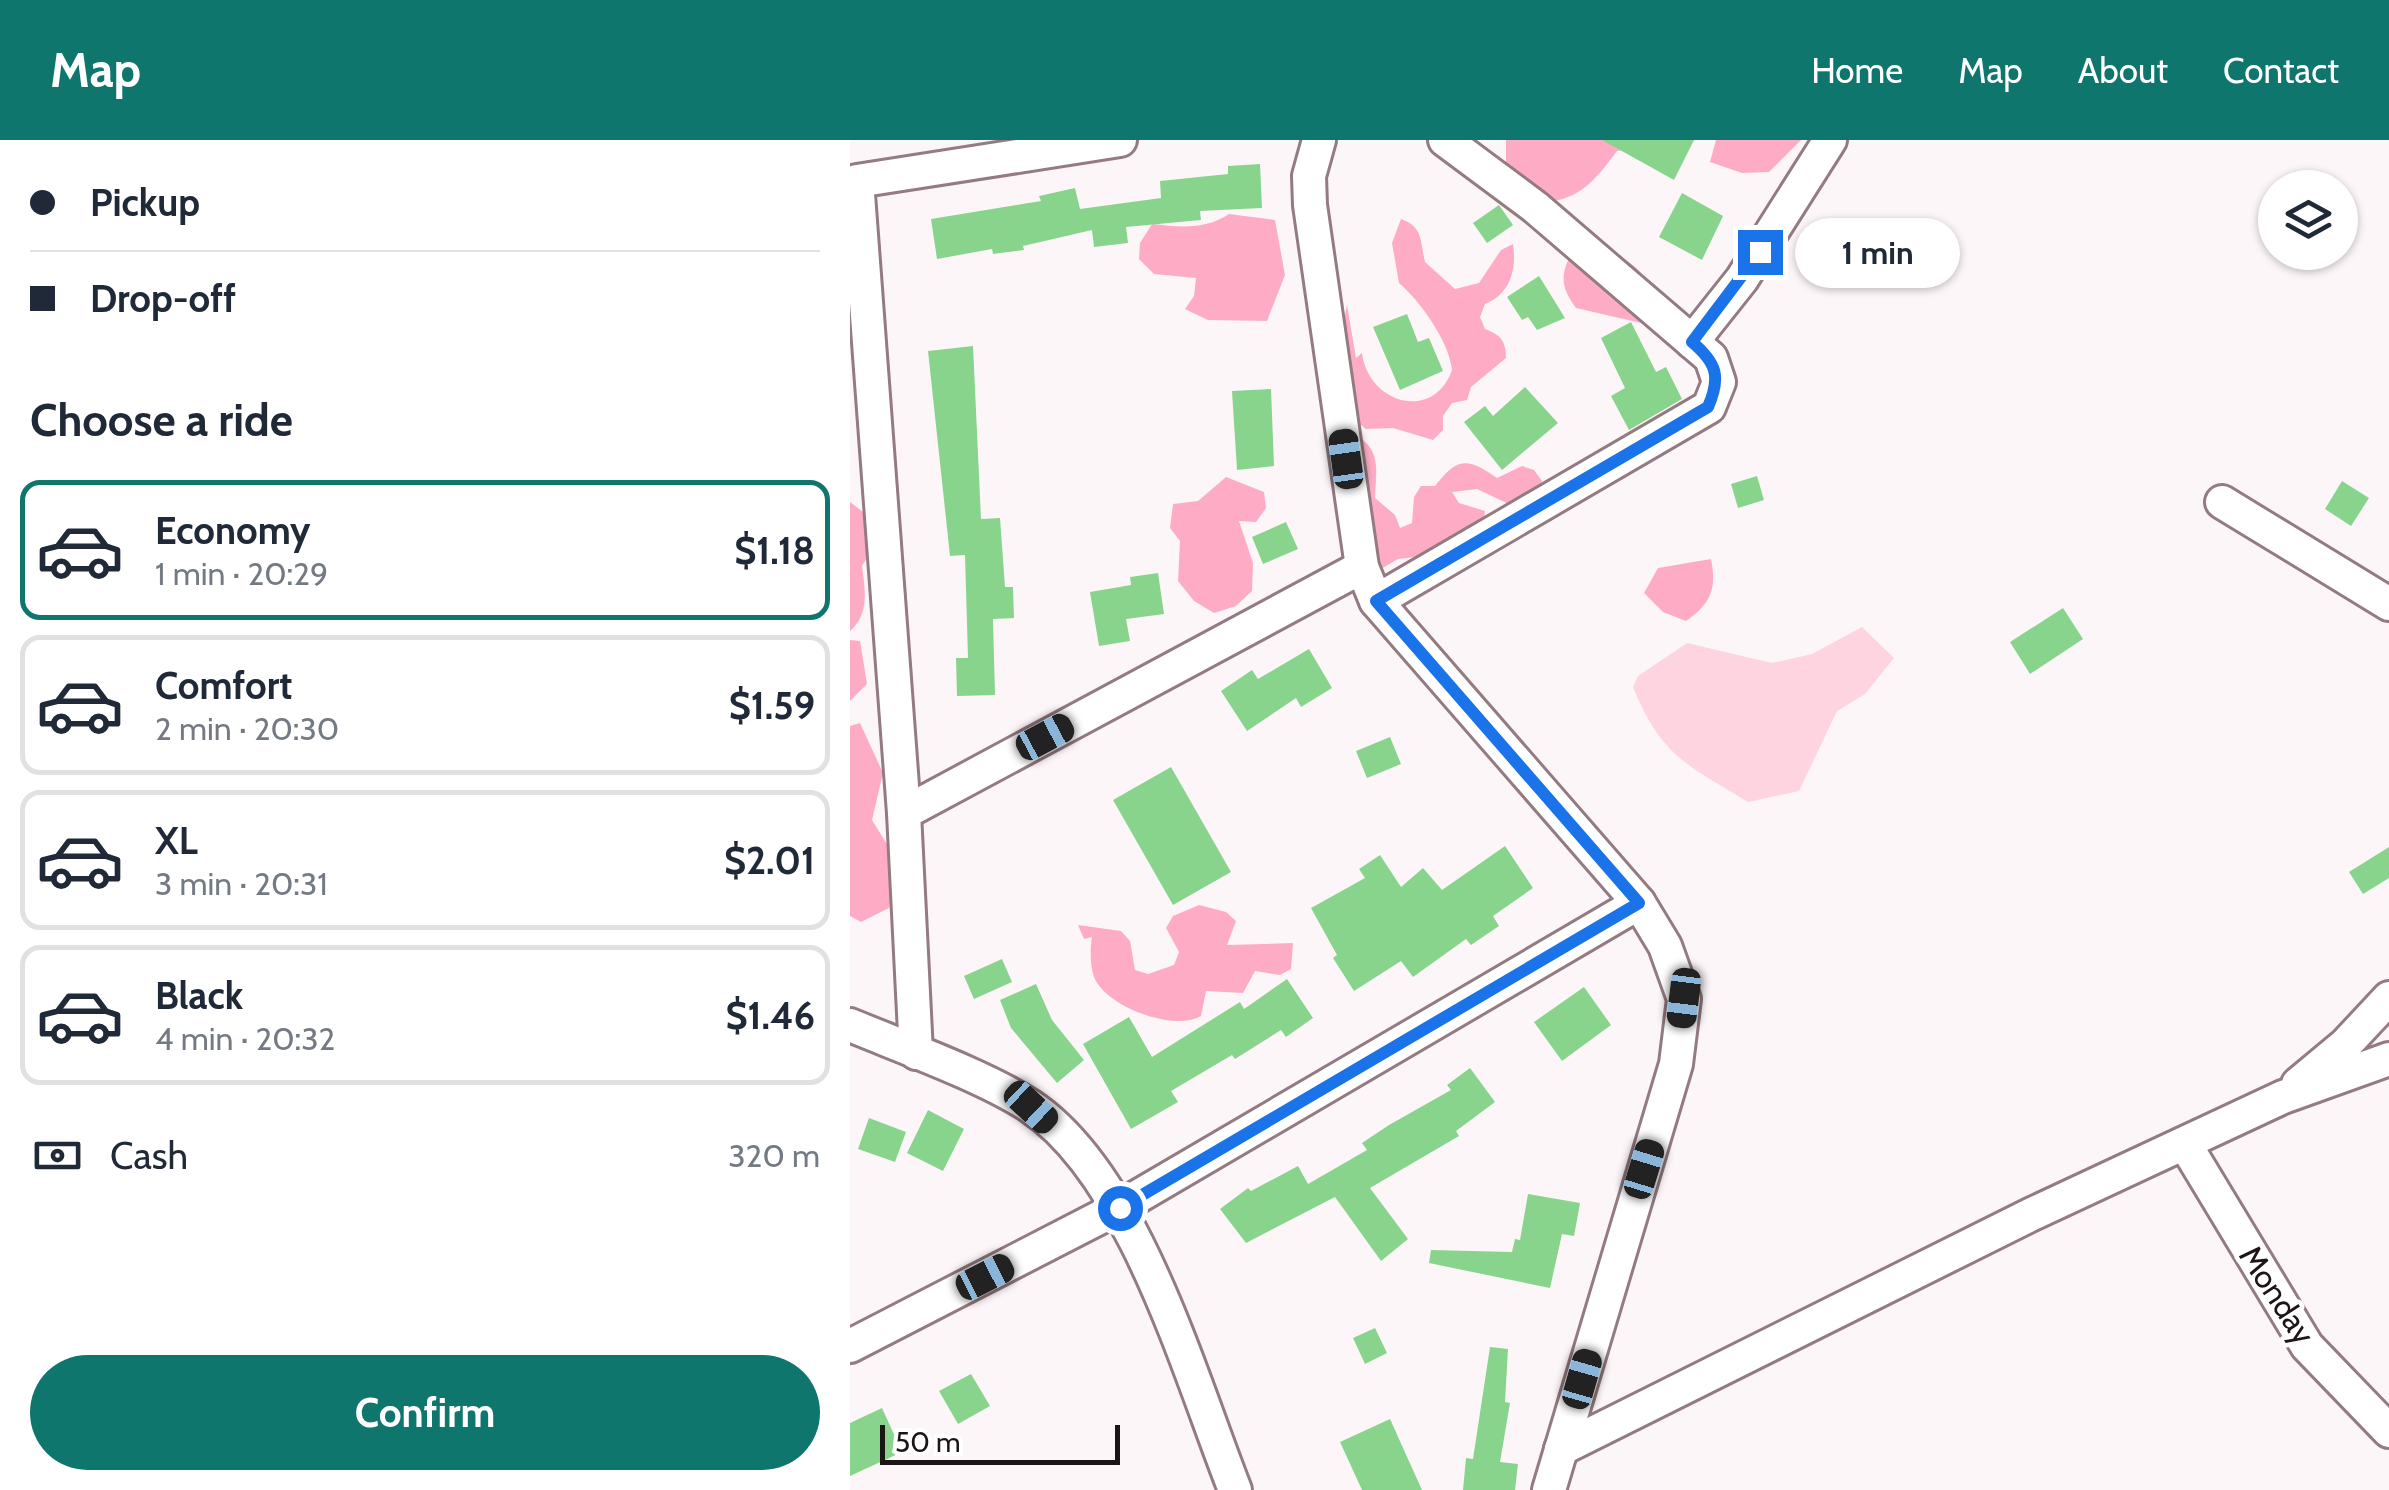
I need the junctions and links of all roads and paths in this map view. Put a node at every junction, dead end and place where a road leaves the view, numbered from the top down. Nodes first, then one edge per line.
1 (1120, 140) edge
2 (1319, 140) edge
3 (1445, 140) edge
4 (1830, 140) edge
5 (854, 182) edge
6 (1692, 342) junction
7 (2222, 502) dead end
8 (1362, 567) junction
9 (1376, 601) junction
10 (2389, 604) edge
11 (904, 812) junction
12 (1639, 903) junction
13 (2389, 998) edge
14 (850, 1025) edge
15 (916, 1053) junction
16 (2389, 1060) edge
17 (2283, 1097) junction
18 (2185, 1144) junction
19 (1120, 1208) junction
20 (850, 1346) edge
21 (2389, 1431) edge
22 (1561, 1449) junction
23 (1235, 1490) edge
24 (1549, 1490) edge

1 - 5 street
2 - 8 street
3 - 6 street
4 - 6 street
5 - 11 street
6 - 9 street
7 - 10 street
8 - 9 street
8 - 11 street
9 - 12 street
11 - 15 street
12 - 19 street
12 - 22 street
13 - 17 street
14 - 15 street
15 - 19 street
16 - 17 street
17 - 18 street
18 - 21 street, Monday
18 - 22 street
19 - 20 street
19 - 23 street
22 - 24 street

